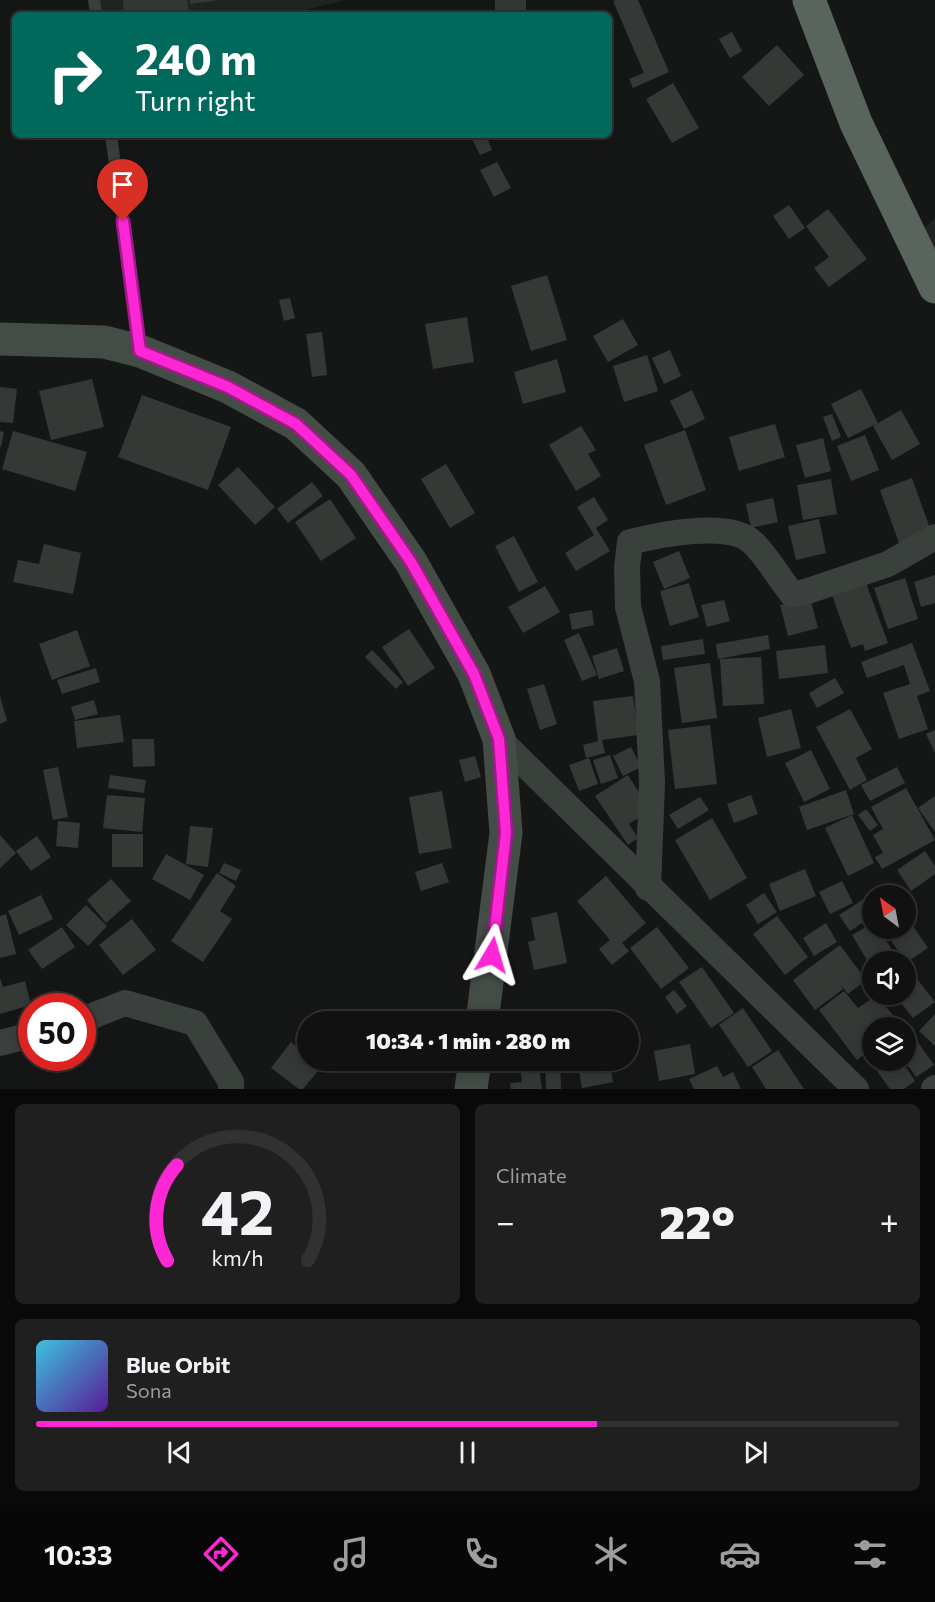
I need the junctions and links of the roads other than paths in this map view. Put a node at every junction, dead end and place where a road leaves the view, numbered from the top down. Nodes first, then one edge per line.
1 (809, 0) edge
2 (111, 138) edge
3 (935, 287) edge
4 (0, 339) edge
5 (140, 351) junction
6 (935, 537) edge
7 (499, 739) junction
8 (648, 888) junction
9 (483, 1011) edge
10 (96, 1014) edge
11 (18, 1038) edge
12 (0, 1043) edge
13 (473, 1071) edge
14 (231, 1089) edge
15 (471, 1089) edge
16 (856, 1089) edge

1 - 3 highway
2 - 5 lane
4 - 5 main road
5 - 7 main road
6 - 8 street
7 - 8 street
7 - 9 main road
8 - 16 street
10 - 14 street
11 - 12 street
13 - 15 main road

